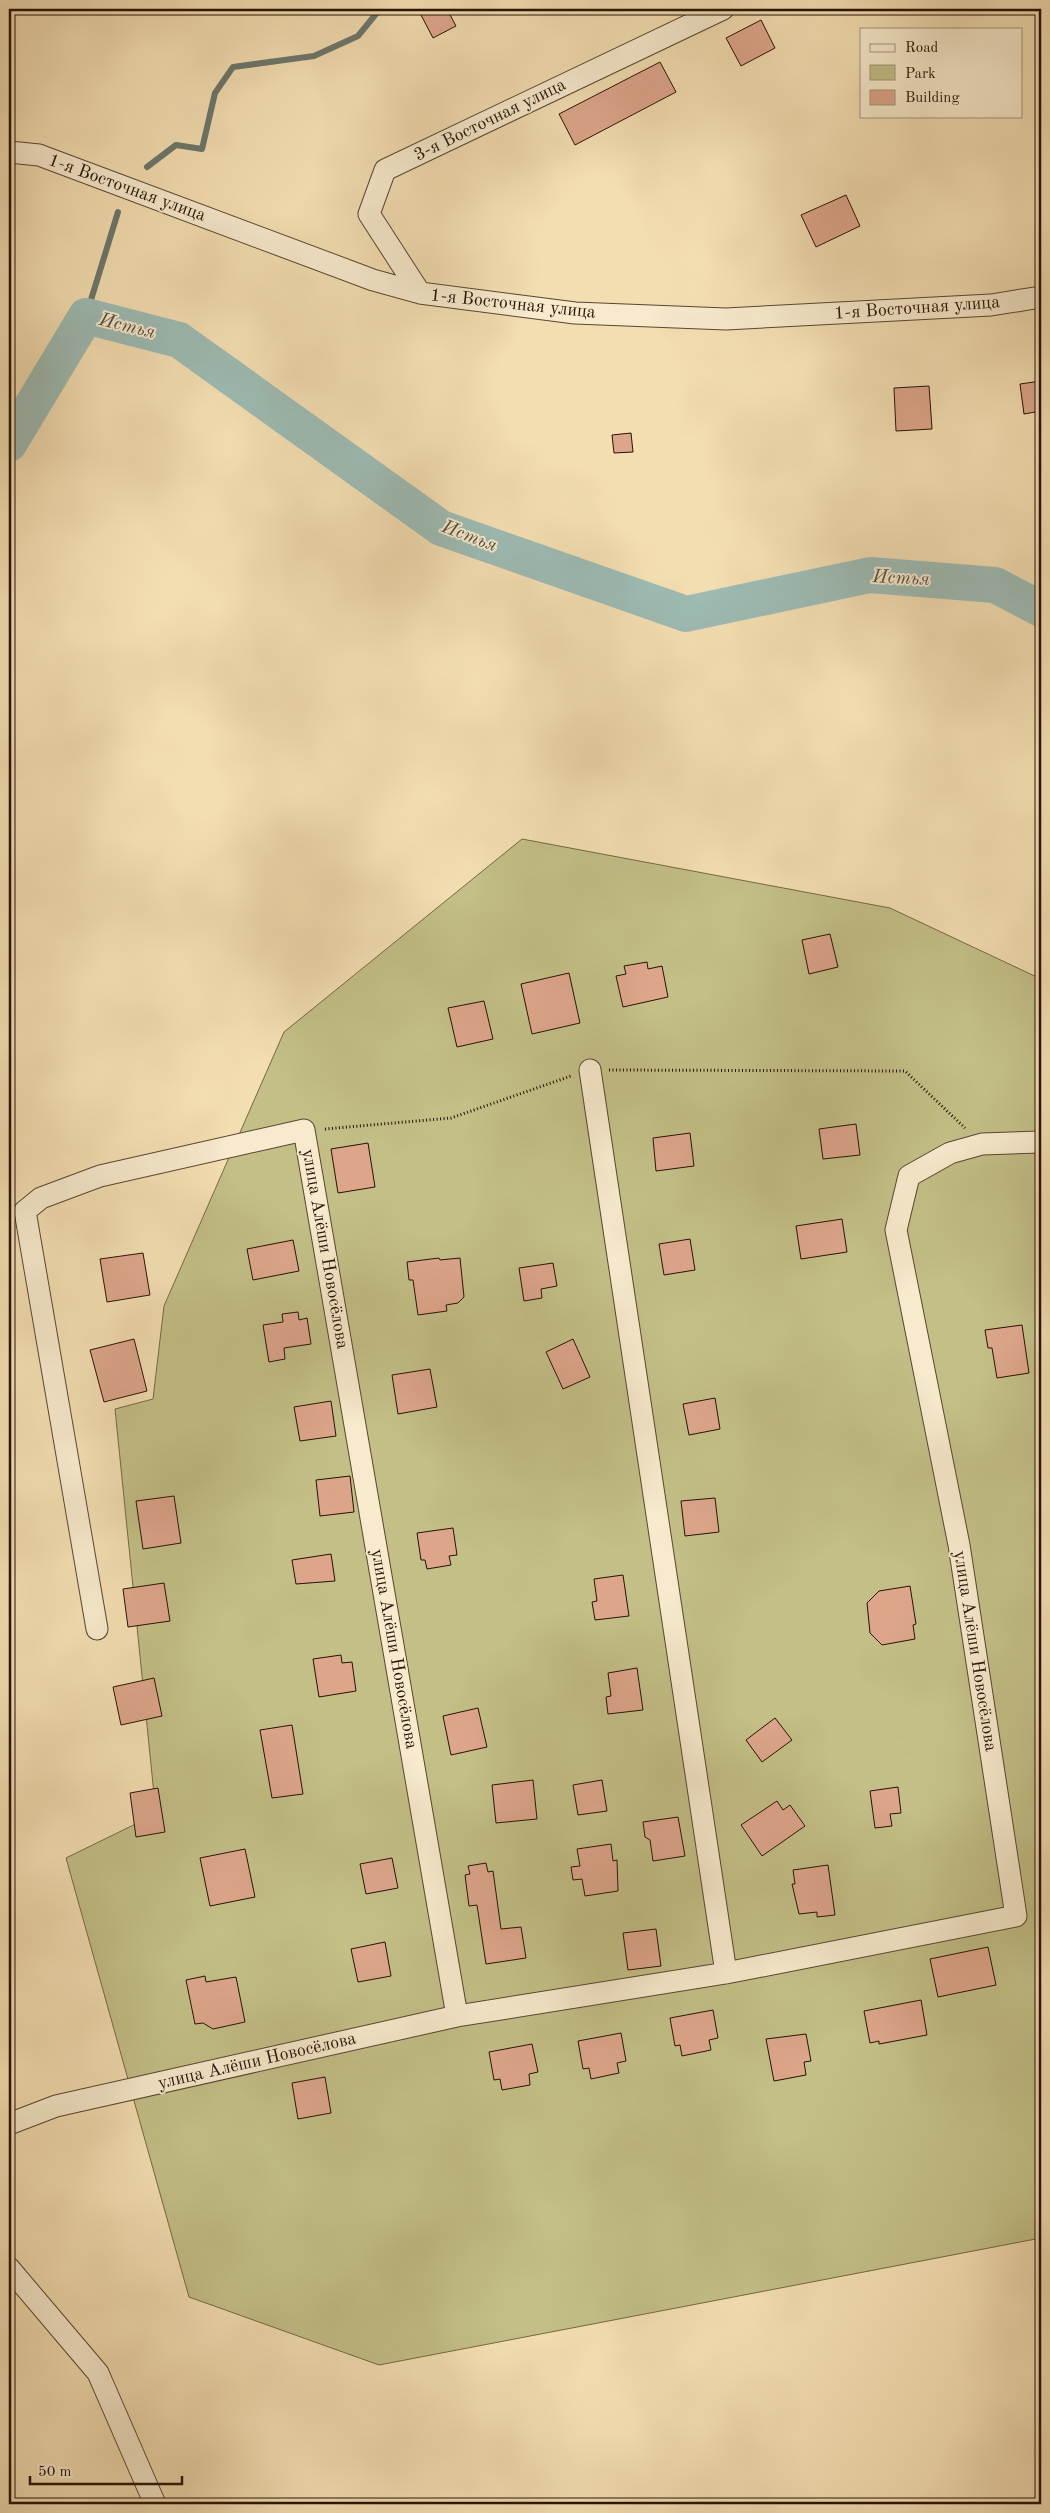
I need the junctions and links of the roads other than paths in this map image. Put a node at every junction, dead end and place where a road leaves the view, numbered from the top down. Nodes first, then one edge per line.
1 (723, 9) edge
2 (9, 152) edge
3 (420, 293) junction
4 (1041, 297) edge
5 (590, 1070) road end
6 (1041, 1142) edge
7 (97, 1629) dead end
8 (726, 1972) junction
9 (457, 2016) junction
10 (9, 2124) edge
11 (9, 2268) edge
12 (155, 2504) edge

1 - 3 street, 3-я Восточная улица
2 - 3 street, 1-я Восточная улица
3 - 4 street, 1-я Восточная улица
5 - 8 street
6 - 8 street, улица Алёши Новосёлова
7 - 9 street, улица Алёши Новосёлова
8 - 9 street, улица Алёши Новосёлова
9 - 10 street, улица Алёши Новосёлова
11 - 12 street

